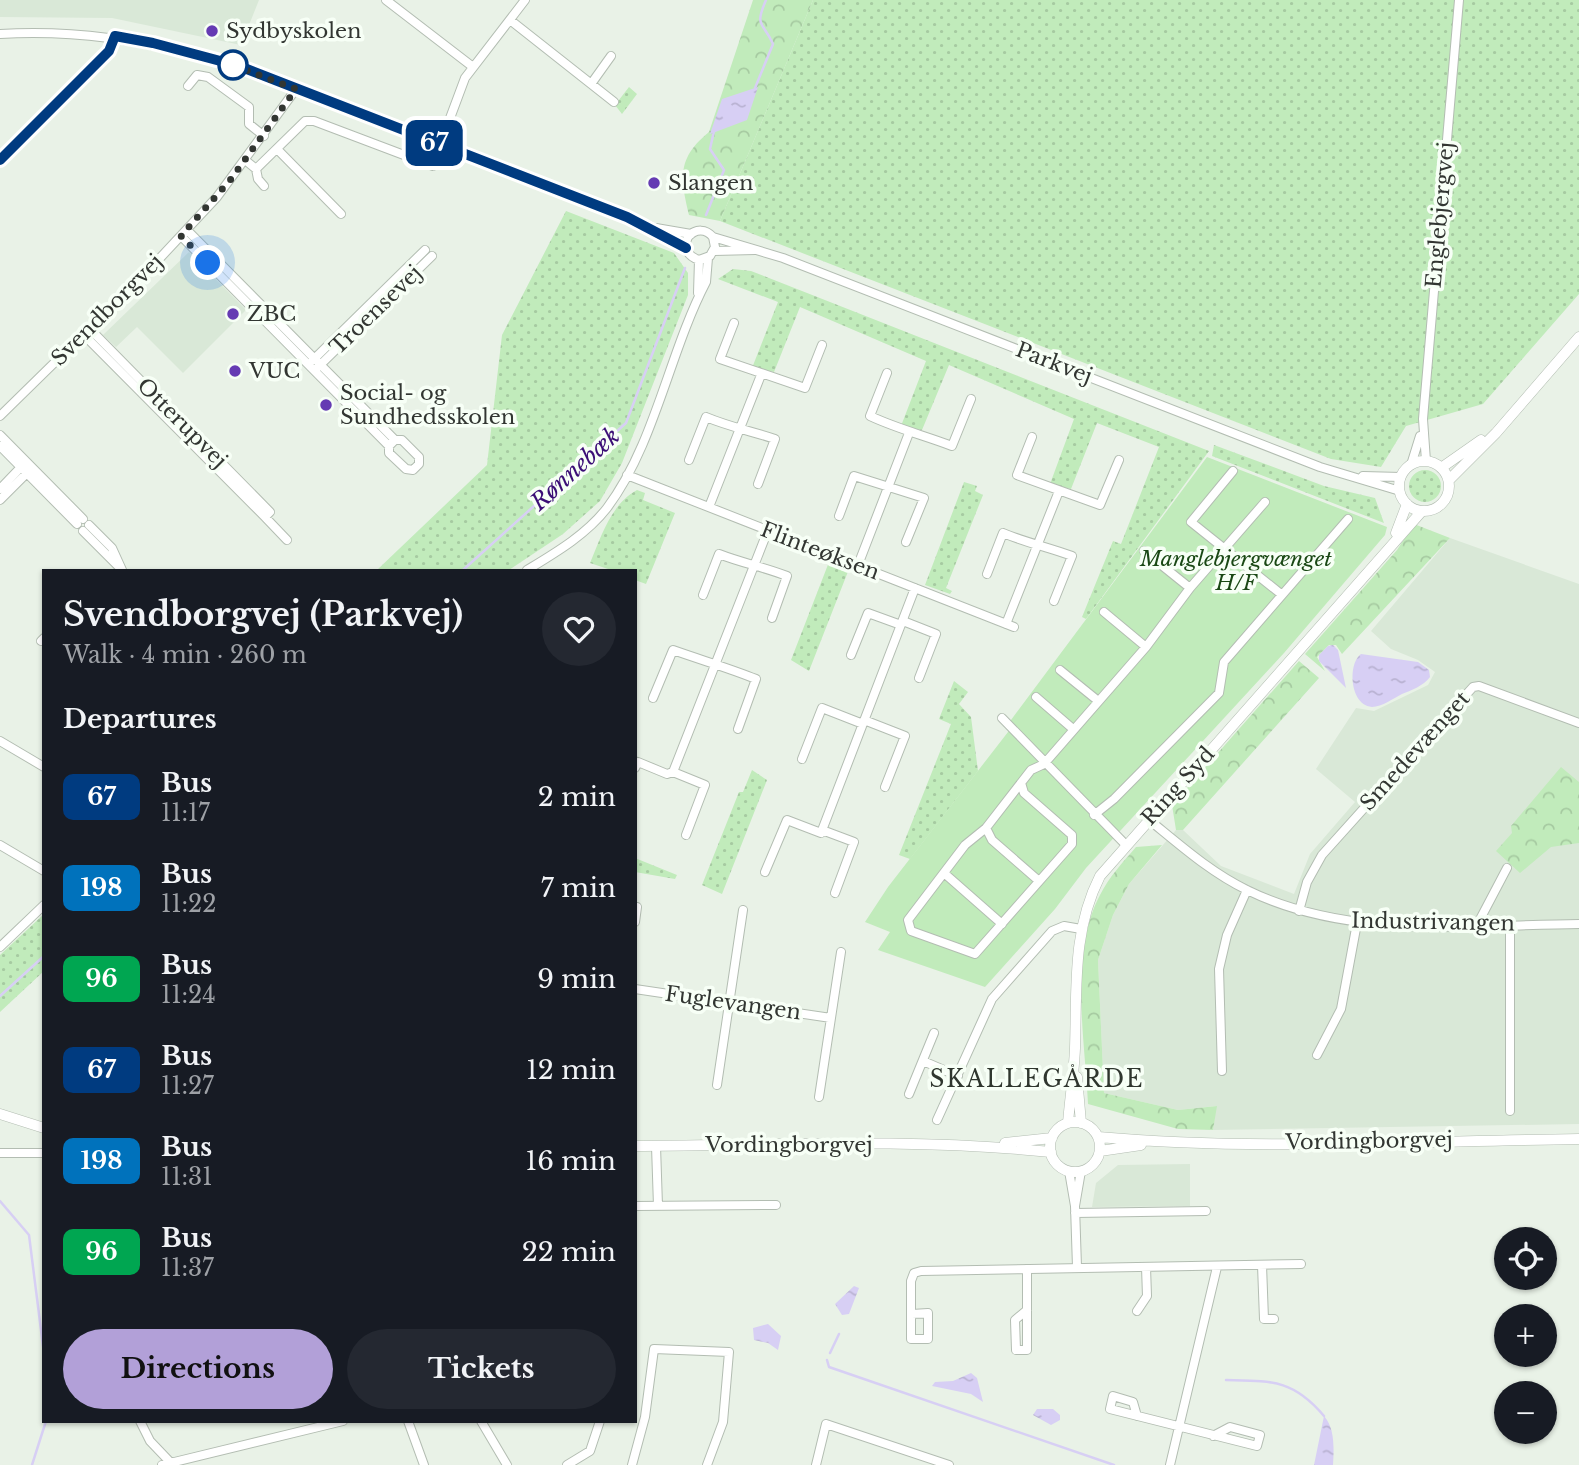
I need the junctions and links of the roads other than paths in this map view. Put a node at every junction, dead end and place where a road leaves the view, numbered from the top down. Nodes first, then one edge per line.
1 (386, 0) edge
2 (525, 0) edge
3 (1459, 0) edge
4 (510, 20) junction
5 (0, 34) edge
6 (115, 36) junction
7 (611, 56) dead end
8 (473, 67) junction
9 (591, 84) junction
10 (188, 86) dead end
11 (296, 89) junction
12 (614, 102) dead end
13 (264, 136) junction
14 (440, 145) junction
15 (277, 149) junction
16 (0, 160) edge
17 (245, 160) junction
18 (433, 166) dead end
19 (256, 169) junction
20 (264, 186) dead end
21 (341, 214) dead end
22 (650, 226) junction
23 (184, 233) junction
24 (691, 234) junction
25 (713, 237) junction
26 (686, 248) junction
27 (758, 250) junction
28 (428, 253) dead end
29 (711, 254) junction
30 (699, 260) junction
31 (697, 299) junction
32 (734, 324) dead end
33 (86, 331) junction
34 (1579, 337) edge
35 (822, 345) dead end
36 (314, 365) junction
37 (887, 373) dead end
38 (761, 375) junction
39 (971, 399) dead end
40 (1514, 410) junction
41 (0, 416) edge
42 (740, 428) junction
43 (1422, 429) junction
44 (909, 433) junction
45 (0, 435) edge
46 (1032, 437) dead end
47 (392, 443) dead end
48 (0, 446) edge
49 (689, 460) dead end
50 (1119, 460) dead end
51 (1426, 461) junction
52 (1411, 465) junction
53 (27, 468) junction
54 (1441, 468) junction
55 (1233, 471) dead end
56 (627, 475) junction
57 (1349, 475) junction
58 (1401, 477) junction
59 (1449, 480) junction
60 (758, 484) dead end
61 (889, 486) junction
62 (0, 489) edge
63 (1059, 491) junction
64 (1400, 491) junction
65 (0, 500) edge
66 (1265, 502) dead end
67 (1407, 504) junction
68 (709, 507) junction
69 (1422, 511) junction
70 (839, 516) dead end
71 (1348, 519) dead end
72 (768, 530) junction
73 (287, 540) dead end
74 (906, 542) dead end
75 (1037, 545) junction
76 (1225, 549) junction
77 (1144, 551) dead end
78 (1378, 563) junction
79 (858, 565) junction
80 (754, 566) junction
81 (118, 568) edge
82 (529, 569) edge
83 (987, 575) dead end
84 (915, 588) junction
85 (1190, 588) junction
86 (1281, 594) junction
87 (703, 595) dead end
88 (1054, 601) dead end
89 (1104, 612) dead end
90 (772, 618) dead end
91 (902, 623) junction
92 (1146, 646) junction
93 (851, 655) dead end
94 (715, 664) junction
95 (1060, 670) dead end
96 (919, 678) dead end
97 (1036, 697) dead end
98 (653, 698) dead end
99 (1097, 700) junction
100 (1002, 718) dead end
101 (864, 722) junction
102 (1579, 723) edge
103 (738, 729) dead end
104 (1073, 729) junction
105 (0, 741) edge
106 (802, 759) dead end
107 (637, 764) edge
108 (1044, 764) junction
109 (42, 766) edge
110 (673, 772) junction
111 (1021, 783) junction
112 (885, 787) dead end
113 (1094, 815) junction
114 (1148, 819) junction
115 (986, 828) junction
116 (822, 830) junction
117 (685, 835) dead end
118 (1125, 844) junction
119 (0, 845) edge
120 (1507, 867) dead end
121 (42, 870) edge
122 (765, 873) dead end
123 (944, 873) junction
124 (1039, 881) junction
125 (1247, 890) junction
126 (835, 893) dead end
127 (42, 907) edge
128 (743, 910) dead end
129 (1299, 911) junction
130 (1357, 923) junction
131 (1002, 924) junction
132 (1510, 924) junction
133 (1579, 924) edge
134 (1477, 925) junction
135 (1081, 929) junction
136 (0, 947) edge
137 (841, 952) dead end
138 (637, 989) edge
139 (729, 1003) junction
140 (831, 1018) junction
141 (934, 1033) dead end
142 (1075, 1052) junction
143 (1317, 1055) dead end
144 (923, 1061) junction
145 (1222, 1071) dead end
146 (958, 1076) junction
147 (717, 1085) dead end
148 (909, 1094) dead end
149 (819, 1097) dead end
150 (1510, 1111) dead end
151 (0, 1114) edge
152 (937, 1120) dead end
153 (1068, 1123) junction
154 (1081, 1123) junction
155 (42, 1127) edge
156 (1098, 1137) junction
157 (1052, 1138) junction
158 (1579, 1139) edge
159 (1158, 1142) junction
160 (984, 1145) junction
161 (637, 1146) edge
162 (656, 1146) junction
163 (1100, 1151) junction
164 (1051, 1152) junction
165 (0, 1153) edge
166 (42, 1153) edge
167 (1069, 1171) junction
168 (1081, 1171) junction
169 (776, 1205) dead end
170 (637, 1206) edge
171 (658, 1206) junction
172 (1075, 1209) junction
173 (1206, 1211) dead end
174 (1301, 1264) dead end
175 (1262, 1265) junction
176 (1077, 1267) junction
177 (1146, 1267) junction
178 (1217, 1267) junction
179 (1027, 1269) junction
180 (1027, 1310) dead end
181 (1137, 1311) dead end
182 (912, 1314) dead end
183 (1274, 1319) dead end
184 (1137, 1416) dead end
185 (141, 1423) edge
186 (335, 1423) edge
187 (409, 1423) edge
188 (482, 1423) edge
189 (599, 1423) edge
190 (1179, 1428) junction
191 (1213, 1436) junction
192 (168, 1464) edge
193 (424, 1465) edge
194 (507, 1465) edge
195 (567, 1465) edge
196 (632, 1465) edge
197 (707, 1465) edge
198 (816, 1465) edge
199 (949, 1465) edge
200 (1170, 1465) edge

1 - 8 street
2 - 4 street
3 - 43 street, Englebjergvej
4 - 8 street
4 - 9 street
5 - 6 street
6 - 11 street
6 - 16 street
7 - 9 street
8 - 14 street
9 - 12 street
10 - 13 street
11 - 13 street, Svendborgvej
11 - 14 street
13 - 17 street, Svendborgvej
14 - 22 street
15 - 18 street
15 - 19 street
15 - 21 street
17 - 19 street
17 - 23 street, Svendborgvej
19 - 20 street
22 - 24 street
22 - 26 street
23 - 33 street, Svendborgvej
23 - 36 street, Troensevej
24 - 25 street
24 - 26 street
25 - 27 street, Parkvej
25 - 29 street
26 - 30 street
27 - 29 street, Parkvej
27 - 57 street, Parkvej
28 - 36 street, Troensevej
29 - 30 street
29 - 31 street
30 - 31 street
31 - 56 street
32 - 38 street
33 - 41 street, Svendborgvej
33 - 73 street, Otterupvej
34 - 40 main road
35 - 38 street
36 - 47 street, Troensevej
37 - 44 street
38 - 42 street
39 - 44 street
40 - 54 main road
40 - 59 main road
42 - 49 street
42 - 60 street
42 - 68 street
43 - 51 street, Englebjergvej
43 - 52 street, Englebjergvej
44 - 61 street
45 - 53 street
46 - 63 street
48 - 53 street
50 - 63 street
51 - 52 main road
51 - 54 main road
52 - 58 main road
53 - 62 street
53 - 65 street
53 - 81 street
54 - 59 main road
55 - 76 street
56 - 68 street, Flinteøksen
56 - 82 street
57 - 58 street, Parkvej
57 - 64 street, Parkvej
58 - 64 main road
59 - 69 main road
61 - 70 street
61 - 74 street
61 - 79 street
63 - 75 street
64 - 67 main road
66 - 76 street
67 - 69 main road
67 - 78 main road, Ring Syd
68 - 72 street, Flinteøksen
69 - 78 main road, Ring Syd
71 - 86 street
72 - 79 street, Flinteøksen
72 - 80 street
75 - 83 street
75 - 84 street, Flinteøksen
75 - 88 street
76 - 85 street
76 - 86 street
77 - 85 street
78 - 114 main road, Ring Syd
79 - 84 street, Flinteøksen
80 - 87 street
80 - 90 street
80 - 94 street
84 - 91 street
85 - 92 street
86 - 113 street
89 - 92 street
91 - 93 street
91 - 96 street
91 - 101 street
92 - 99 street
94 - 98 street
94 - 103 street
94 - 110 street
95 - 99 street
97 - 104 street
99 - 104 street
100 - 108 street
101 - 106 street
101 - 112 street
101 - 116 street
102 - 129 street, Smedevænget
104 - 108 street
105 - 109 street
107 - 110 street
108 - 111 street
108 - 113 street
110 - 117 street
111 - 115 street
111 - 124 street
113 - 118 street
114 - 118 main road, Ring Syd
114 - 125 street, Industrivangen
115 - 123 street
115 - 124 street
116 - 122 street
116 - 126 street
118 - 135 main road, Ring Syd
119 - 121 street
120 - 134 street
123 - 131 street
123 - 131 street
124 - 131 street
125 - 129 street, Industrivangen
125 - 145 street
127 - 136 street
128 - 139 street
129 - 130 street, Industrivangen
130 - 134 street, Industrivangen
130 - 143 street
132 - 133 street, Industrivangen
132 - 134 street, Industrivangen
132 - 150 street
135 - 142 main road, Ring Syd
135 - 146 street
137 - 140 street
138 - 139 street, Fuglevangen
139 - 140 street, Fuglevangen
139 - 147 street
140 - 149 street
141 - 144 street
142 - 153 main road, Ring Syd
142 - 154 main road, Ring Syd
144 - 146 street
144 - 148 street
146 - 152 street
151 - 155 main road
153 - 154 main road
153 - 157 main road
154 - 156 main road
156 - 159 main road, Vordingborgvej
156 - 163 main road
157 - 160 main road, Vordingborgvej
157 - 164 main road
158 - 159 main road, Vordingborgvej
159 - 163 main road, Vordingborgvej
160 - 162 main road, Vordingborgvej
160 - 164 main road, Vordingborgvej
161 - 162 main road, Vordingborgvej
162 - 171 street
163 - 168 main road
164 - 167 main road
165 - 166 street
167 - 168 main road
167 - 172 street
168 - 172 street
169 - 171 street
170 - 171 street
172 - 173 street
172 - 176 street
174 - 175 street
175 - 178 street
175 - 183 street
176 - 177 street
176 - 179 street
177 - 178 street
177 - 181 street
178 - 190 street
179 - 180 street
179 - 182 street
184 - 190 street
185 - 192 street
186 - 192 street
187 - 193 street
188 - 194 street
189 - 195 street
190 - 191 street
190 - 200 street
191 - 191 street
196 - 197 street
198 - 199 street

